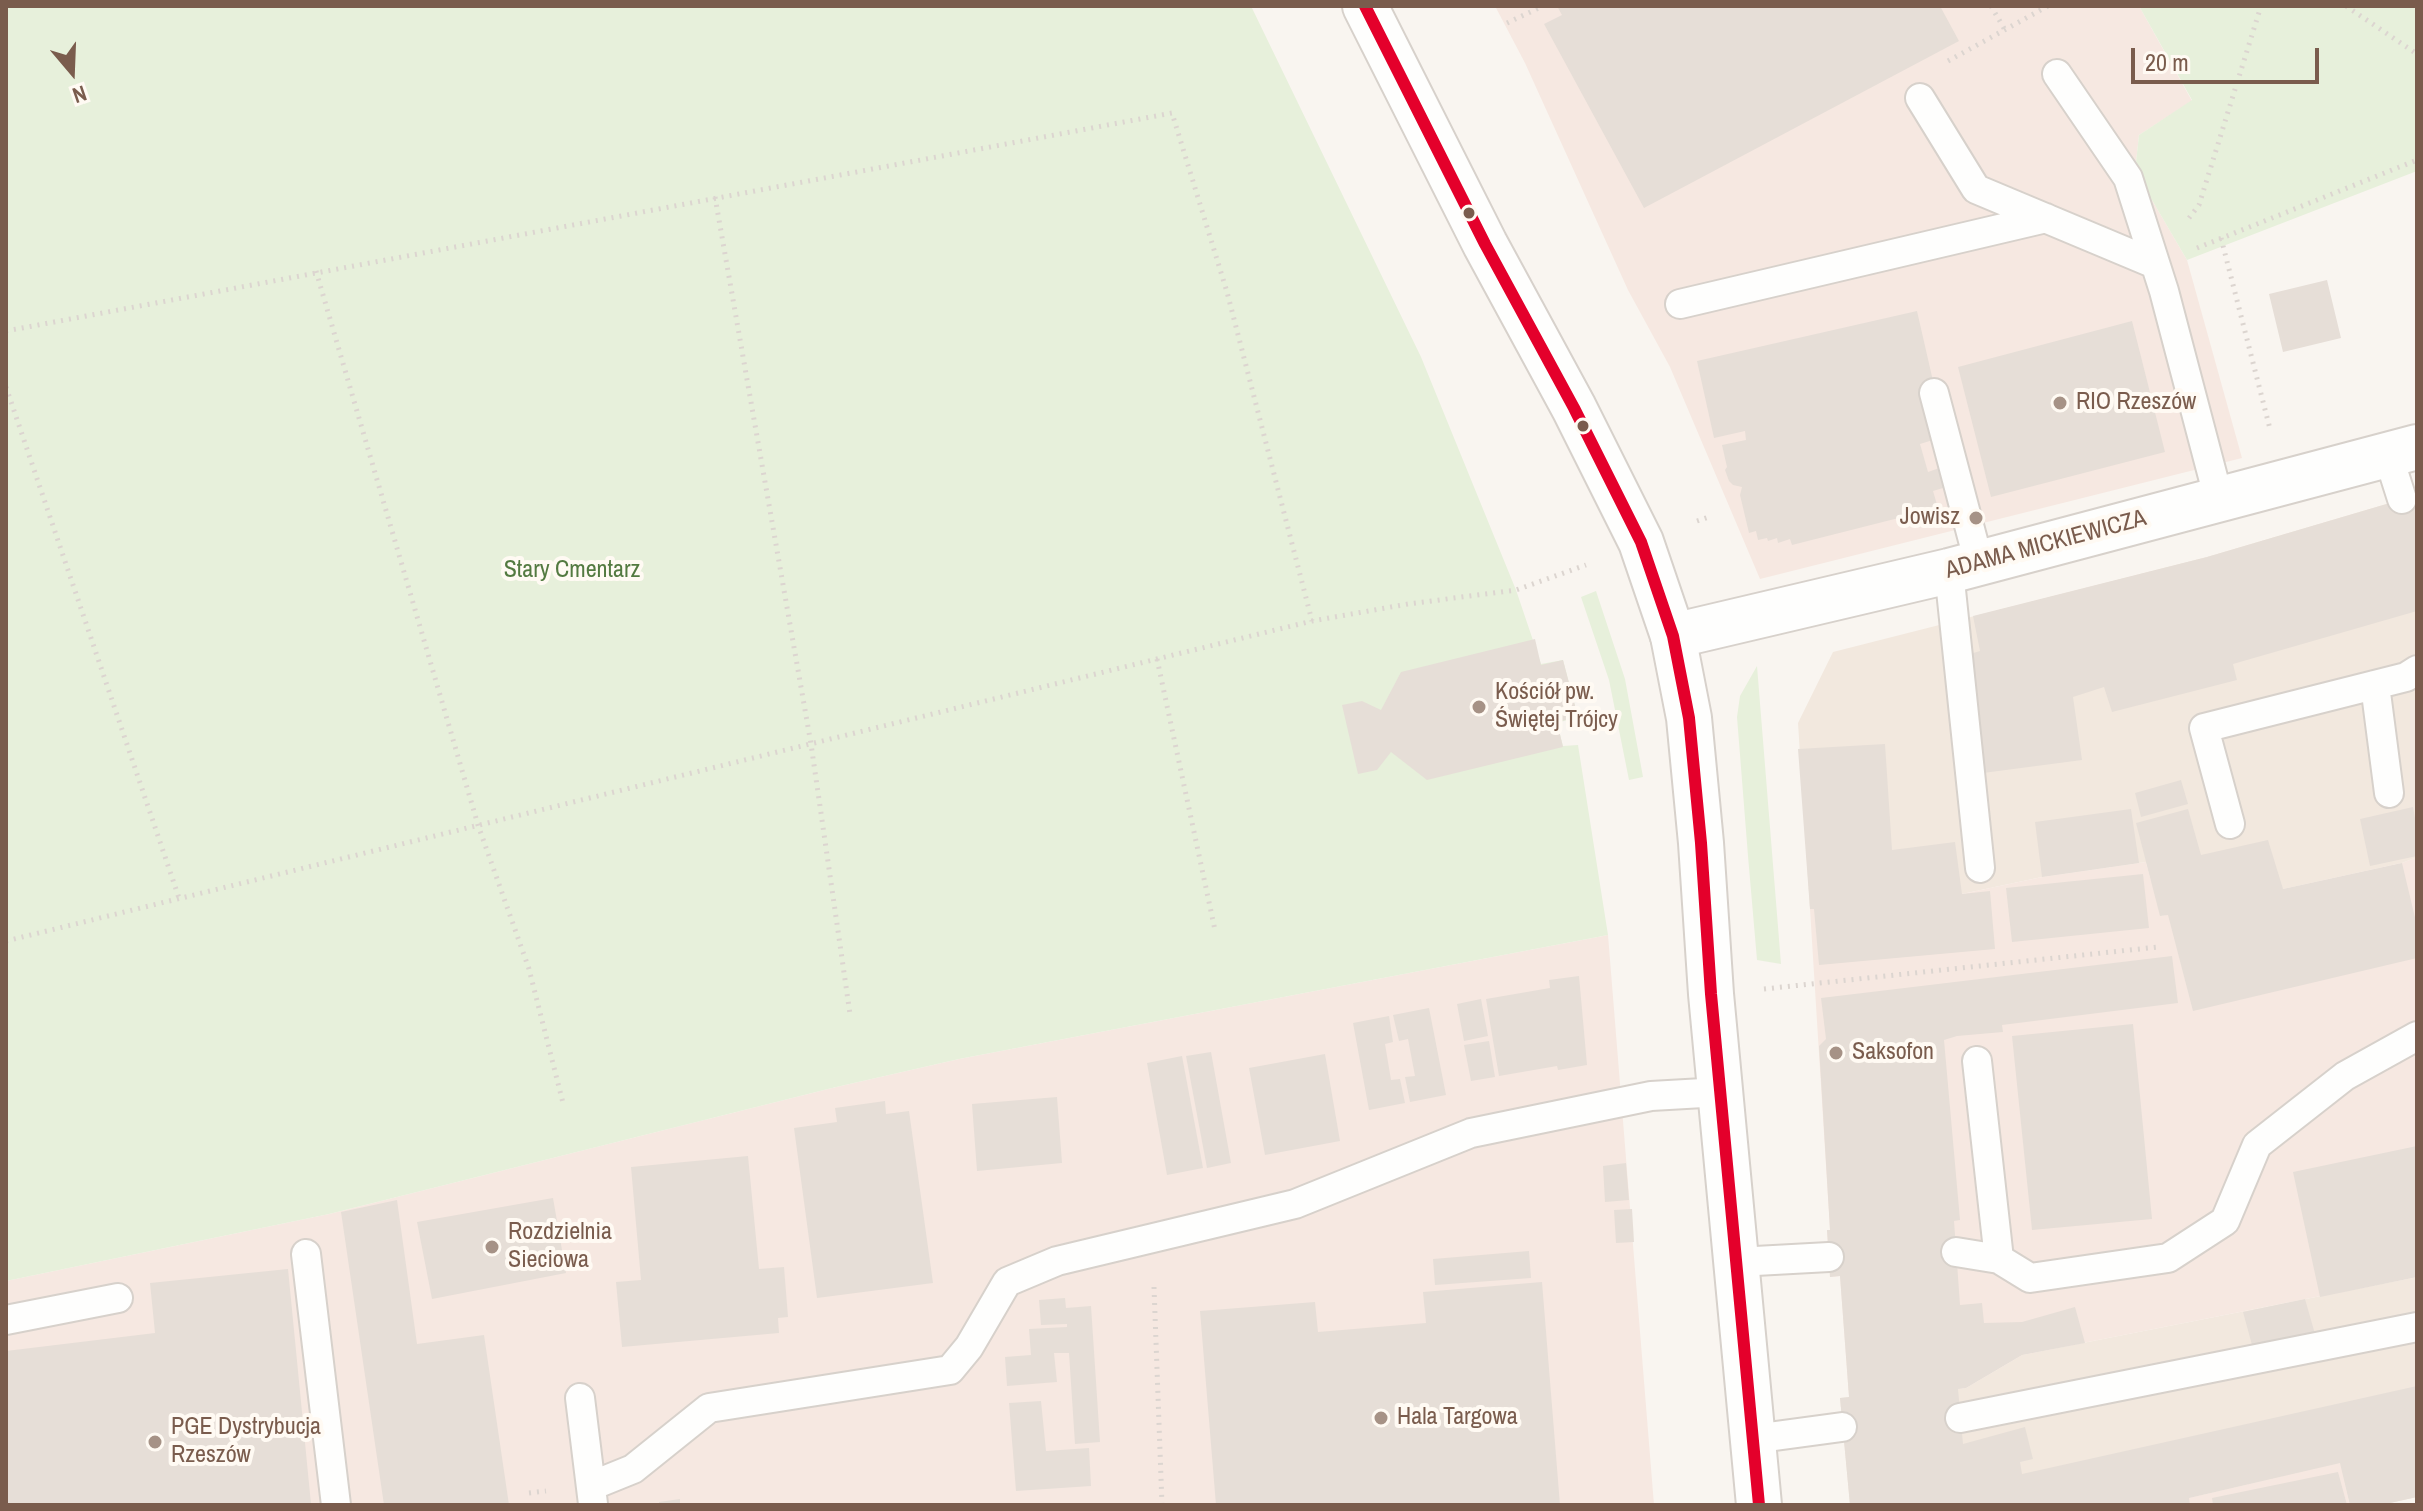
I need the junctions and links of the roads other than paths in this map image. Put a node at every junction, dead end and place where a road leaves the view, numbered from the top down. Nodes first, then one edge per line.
1 (1365, 6) edge
2 (2057, 74) dead end
3 (1920, 98) road end
4 (2046, 218) junction
5 (2155, 264) junction
6 (1680, 304) dead end
7 (1934, 393) dead end
8 (2402, 451) edge
9 (2402, 499) dead end
10 (2219, 500) junction
11 (1964, 567) junction
12 (1673, 636) junction
13 (2417, 670) edge
14 (2375, 685) junction
15 (2389, 793) dead end
16 (2230, 824) dead end
17 (1980, 868) dead end
18 (2417, 1036) edge
19 (1977, 1061) dead end
20 (1721, 1092) junction
21 (1956, 1252) dead end
22 (306, 1254) dead end
23 (1829, 1257) dead end
24 (1999, 1259) junction
25 (1737, 1262) junction
26 (118, 1298) dead end
27 (6, 1320) edge
28 (2417, 1327) edge
29 (580, 1398) dead end
30 (1960, 1418) dead end
31 (1842, 1427) dead end
32 (1753, 1439) junction
33 (592, 1496) edge
34 (336, 1505) edge
35 (1759, 1505) edge

1 - 12 street
2 - 5 lane
3 - 4 lane
4 - 5 lane
4 - 6 lane
5 - 10 lane
7 - 11 lane
8 - 9 lane
8 - 10 street, ADAMA MICKIEWICZA
10 - 11 street, ADAMA MICKIEWICZA
11 - 12 street, ADAMA MICKIEWICZA
11 - 17 lane
12 - 20 street
13 - 14 lane
14 - 15 lane
14 - 16 lane
18 - 24 lane
19 - 24 lane
20 - 25 street
20 - 33 lane
21 - 24 lane
22 - 34 lane
23 - 25 lane
25 - 32 street
26 - 27 lane
28 - 30 lane
29 - 33 lane
31 - 32 lane
32 - 35 street

